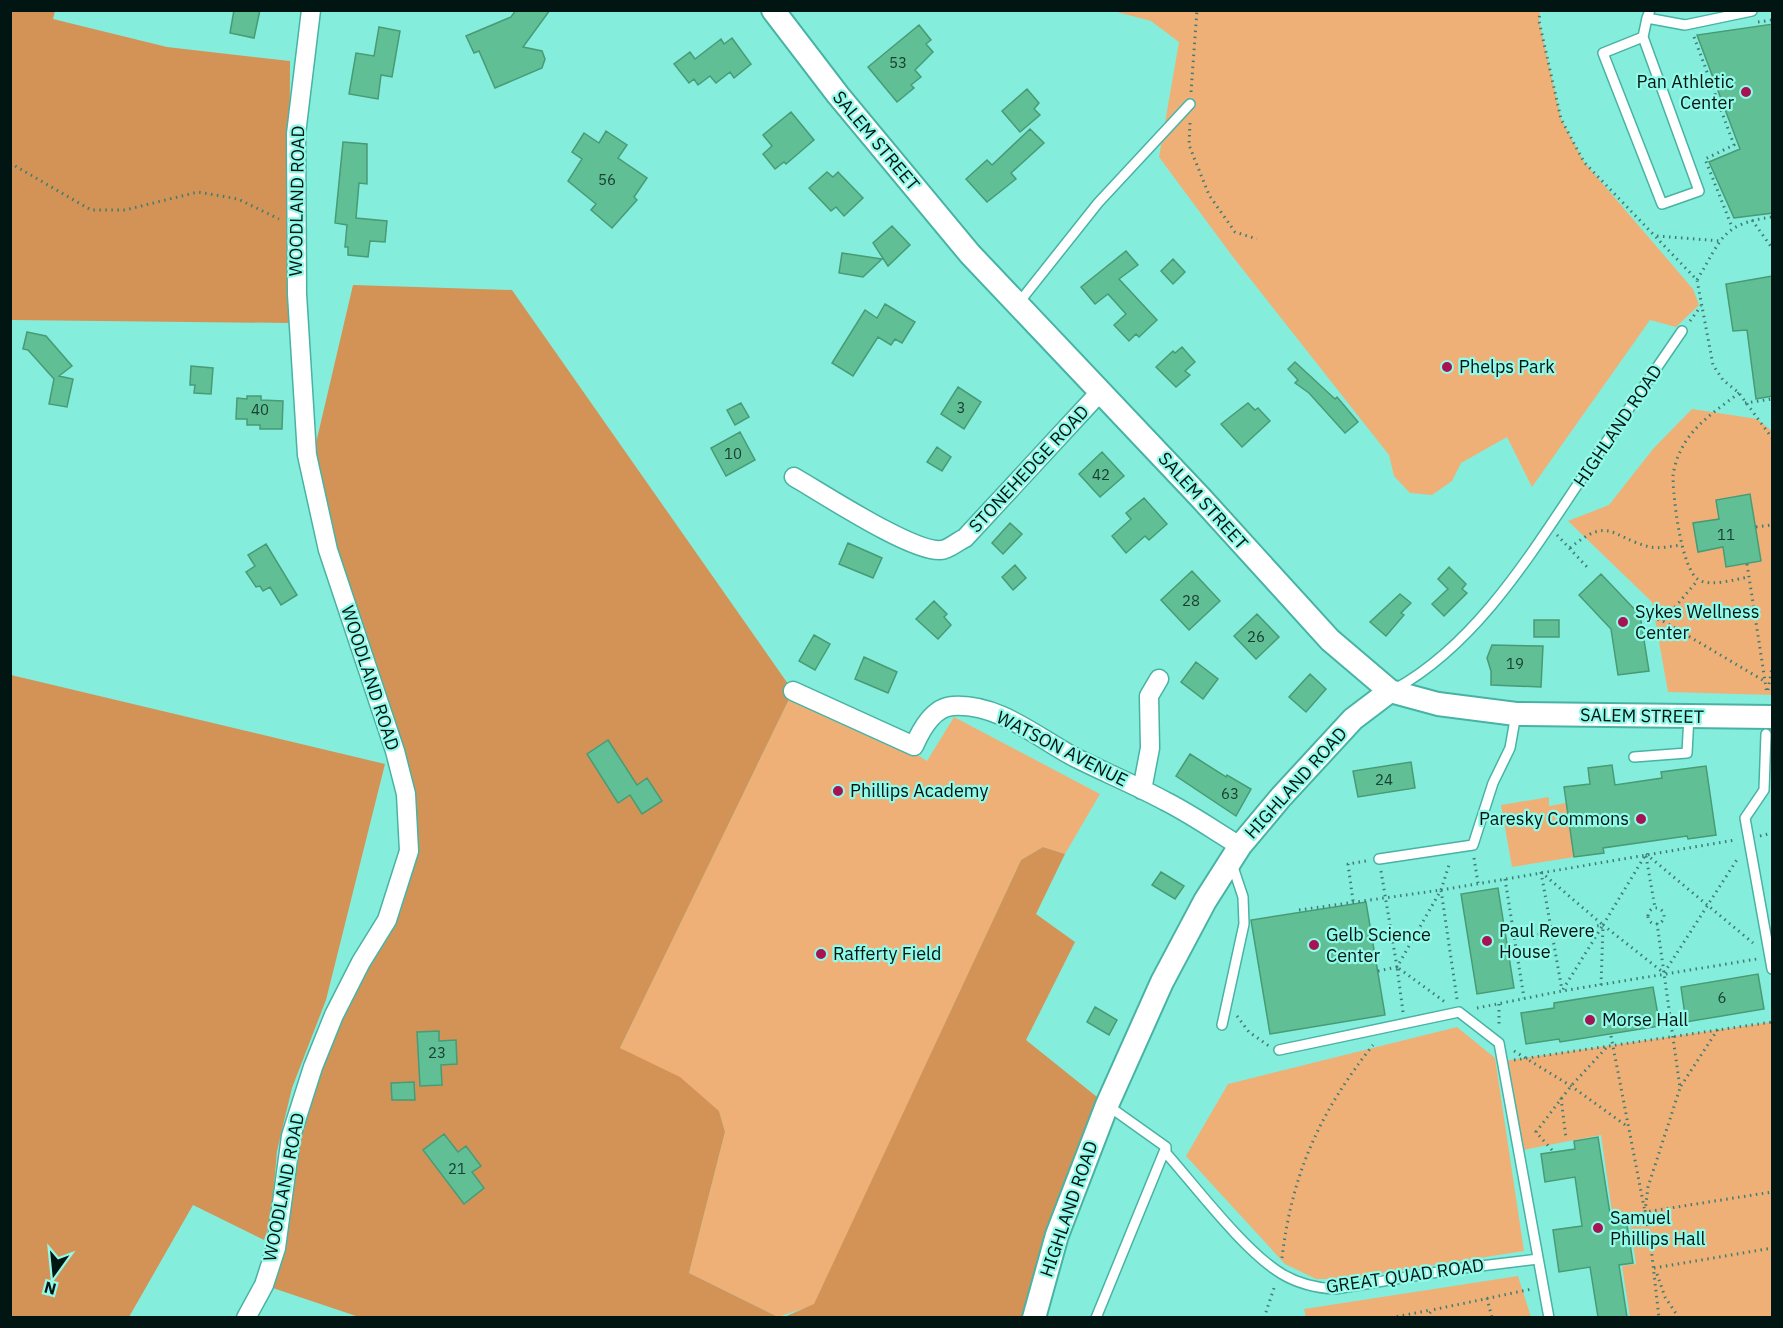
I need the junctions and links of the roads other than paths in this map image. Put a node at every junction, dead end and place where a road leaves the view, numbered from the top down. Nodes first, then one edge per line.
1 (311, 10) edge
2 (773, 10) edge
3 (1752, 11) edge
4 (1649, 14) edge
5 (1643, 38) junction
6 (1190, 104) road end
7 (1017, 305) junction
8 (1682, 332) road end
9 (1101, 391) junction
10 (794, 477) dead end
11 (1159, 679) dead end
12 (793, 691) dead end
13 (1390, 691) junction
14 (1516, 714) junction
15 (1689, 716) junction
16 (1769, 725) edge
17 (1634, 757) dead end
18 (1142, 790) junction
19 (1235, 853) junction
20 (1378, 859) road end
21 (1773, 969) edge
22 (1222, 1025) dead end
23 (1279, 1050) road end
24 (1107, 1105) junction
25 (1166, 1147) junction
26 (1538, 1259) junction
27 (246, 1317) edge
28 (1034, 1317) edge
29 (1096, 1317) edge
30 (1549, 1317) edge

1 - 27 street, WOODLAND ROAD
2 - 7 street, SALEM STREET
3 - 4 lane
4 - 5 lane
5 - 5 lane
6 - 7 lane
7 - 9 street, SALEM STREET
8 - 13 lane, HIGHLAND ROAD
9 - 10 street, STONEHEDGE ROAD
9 - 13 street, SALEM STREET
11 - 18 street
12 - 18 street, WATSON AVENUE
13 - 14 street, SALEM STREET
13 - 19 street, HIGHLAND ROAD
14 - 15 street, SALEM STREET
14 - 20 lane
15 - 16 street, SALEM STREET
15 - 17 lane
16 - 21 lane
18 - 19 street, WATSON AVENUE
19 - 22 lane
19 - 24 street, HIGHLAND ROAD
23 - 26 lane
24 - 25 lane, GREAT QUAD ROAD
24 - 28 street, HIGHLAND ROAD
25 - 26 lane, GREAT QUAD ROAD
25 - 29 lane
26 - 30 lane

